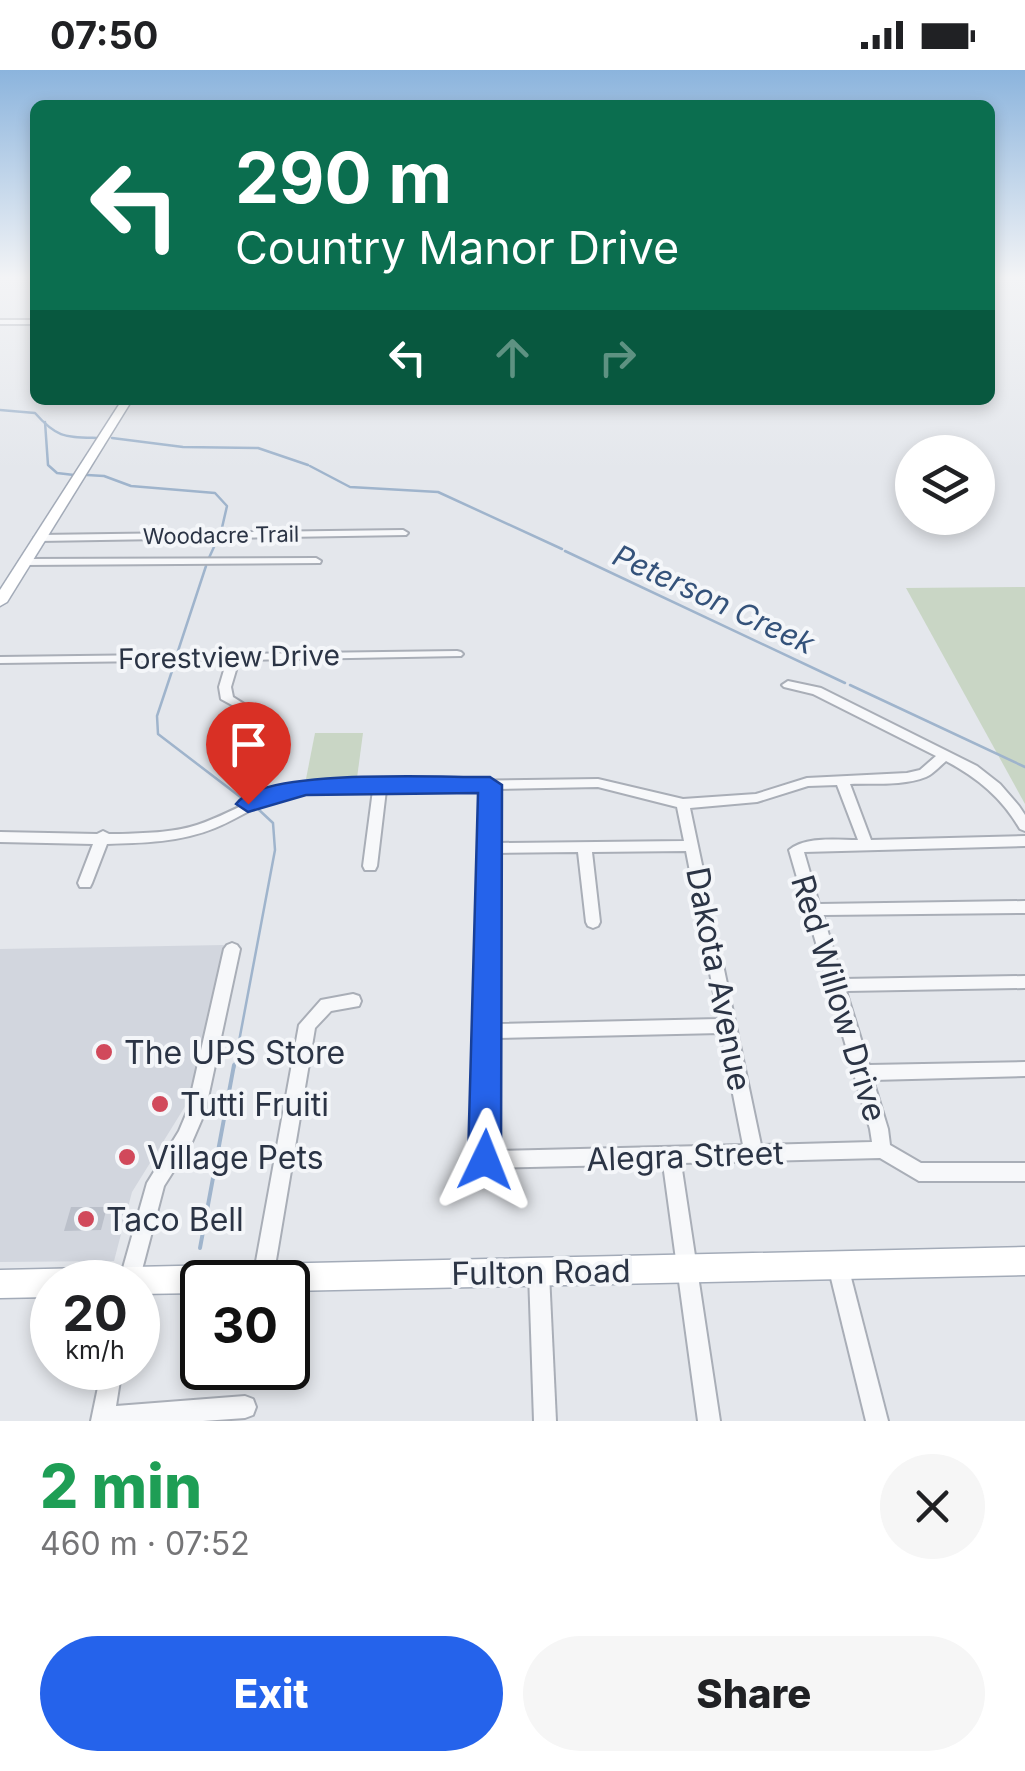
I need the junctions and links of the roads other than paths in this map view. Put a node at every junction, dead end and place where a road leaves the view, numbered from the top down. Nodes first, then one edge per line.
1 (124, 405) edge
2 (403, 533) dead end
3 (39, 538) junction
4 (316, 561) dead end
5 (23, 565) junction
6 (0, 602) edge
7 (457, 654) dead end
8 (234, 657) junction
9 (0, 660) edge
10 (788, 686) dead end
11 (243, 706) dead end
12 (945, 755) junction
13 (842, 781) junction
14 (490, 785) junction
15 (380, 786) junction
16 (683, 804) junction
17 (1025, 826) edge
18 (103, 836) junction
19 (0, 838) edge
20 (1025, 841) edge
21 (866, 844) junction
22 (584, 846) junction
23 (692, 846) junction
24 (491, 848) junction
25 (370, 866) dead end
26 (86, 883) dead end
27 (1025, 907) edge
28 (813, 910) junction
29 (592, 922) dead end
30 (232, 949) dead end
31 (1025, 982) edge
32 (836, 985) junction
33 (353, 1000) dead end
34 (728, 1026) junction
35 (488, 1030) junction
36 (1025, 1069) edge
37 (862, 1072) junction
38 (882, 1150) junction
39 (754, 1154) junction
40 (672, 1157) junction
41 (1025, 1172) edge
42 (134, 1260) edge
43 (266, 1260) edge
44 (1025, 1261) edge
45 (838, 1266) junction
46 (688, 1269) junction
47 (539, 1274) junction
48 (310, 1279) edge
49 (30, 1283) edge
50 (0, 1284) edge
51 (108, 1390) edge
52 (245, 1407) dead end
53 (102, 1420) edge
54 (545, 1421) edge
55 (710, 1421) edge
56 (877, 1421) edge

1 - 3 main road
2 - 3 street, Woodacre Trail
3 - 5 main road
4 - 5 street
5 - 6 main road
7 - 8 street, Forestview Drive
8 - 9 street, Forestview Drive
8 - 11 street
10 - 12 street
12 - 13 street
12 - 17 street
13 - 16 street
13 - 21 street
14 - 15 street
14 - 16 street
14 - 24 street
15 - 18 street
15 - 25 street
16 - 23 street, Dakota Avenue
18 - 19 street
18 - 26 street
20 - 21 street
21 - 28 street, Red Willow Drive
22 - 23 street
22 - 24 street
22 - 29 street
23 - 34 street, Dakota Avenue
24 - 35 street
27 - 28 street
28 - 32 street, Red Willow Drive
30 - 42 street
31 - 32 street
32 - 37 street, Red Willow Drive
33 - 43 street
34 - 35 street
34 - 39 street, Dakota Avenue
35 - 40 street, Alegra Street
36 - 37 street
37 - 38 street, Red Willow Drive
38 - 39 street, Alegra Street
38 - 41 street
39 - 40 street, Alegra Street
40 - 46 street
44 - 45 main road, Fulton Road
45 - 46 main road, Fulton Road
45 - 56 street
46 - 47 main road, Fulton Road
46 - 55 street
47 - 48 main road, Fulton Road
47 - 54 street
49 - 50 main road, Fulton Road
51 - 53 street
52 - 53 street

